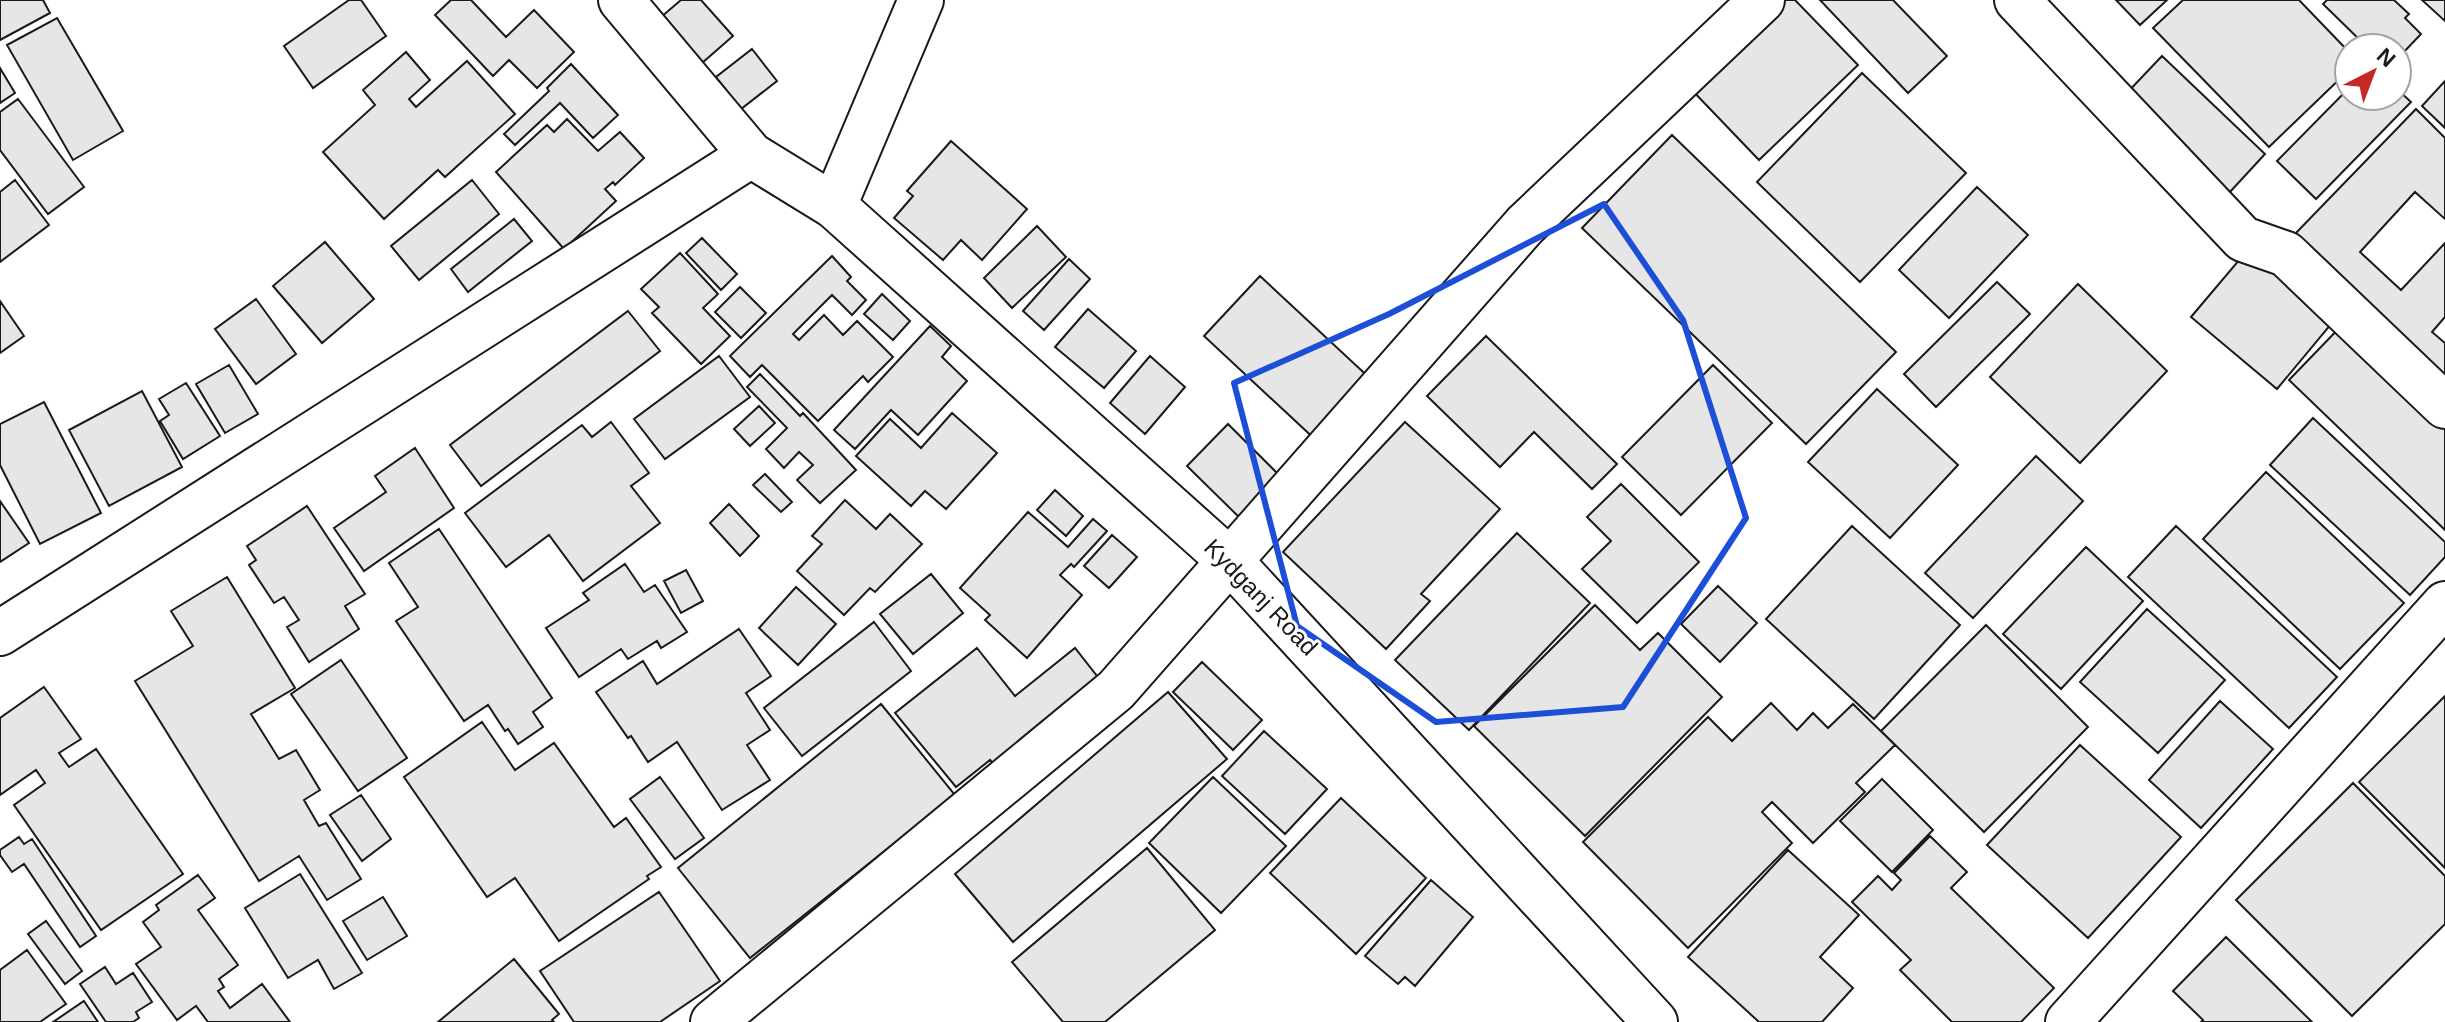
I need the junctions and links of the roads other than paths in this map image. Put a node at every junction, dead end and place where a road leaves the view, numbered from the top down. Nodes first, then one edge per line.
1 (621, 0) edge
2 (921, 0) edge
3 (1762, 0) edge
4 (2017, 0) edge
5 (751, 155) junction
6 (834, 206) junction
7 (2445, 406) edge
8 (1230, 561) junction
9 (2445, 604) edge
10 (0, 633) edge
11 (713, 1022) edge
12 (1655, 1022) edge
13 (2068, 1022) edge

1 - 5 street, Kydganj Road
2 - 6 street
3 - 8 street
4 - 7 street
5 - 6 street, Kydganj Road
5 - 10 street
6 - 8 street, Kydganj Road
8 - 11 street
8 - 12 street, Kydganj Road
9 - 13 street

